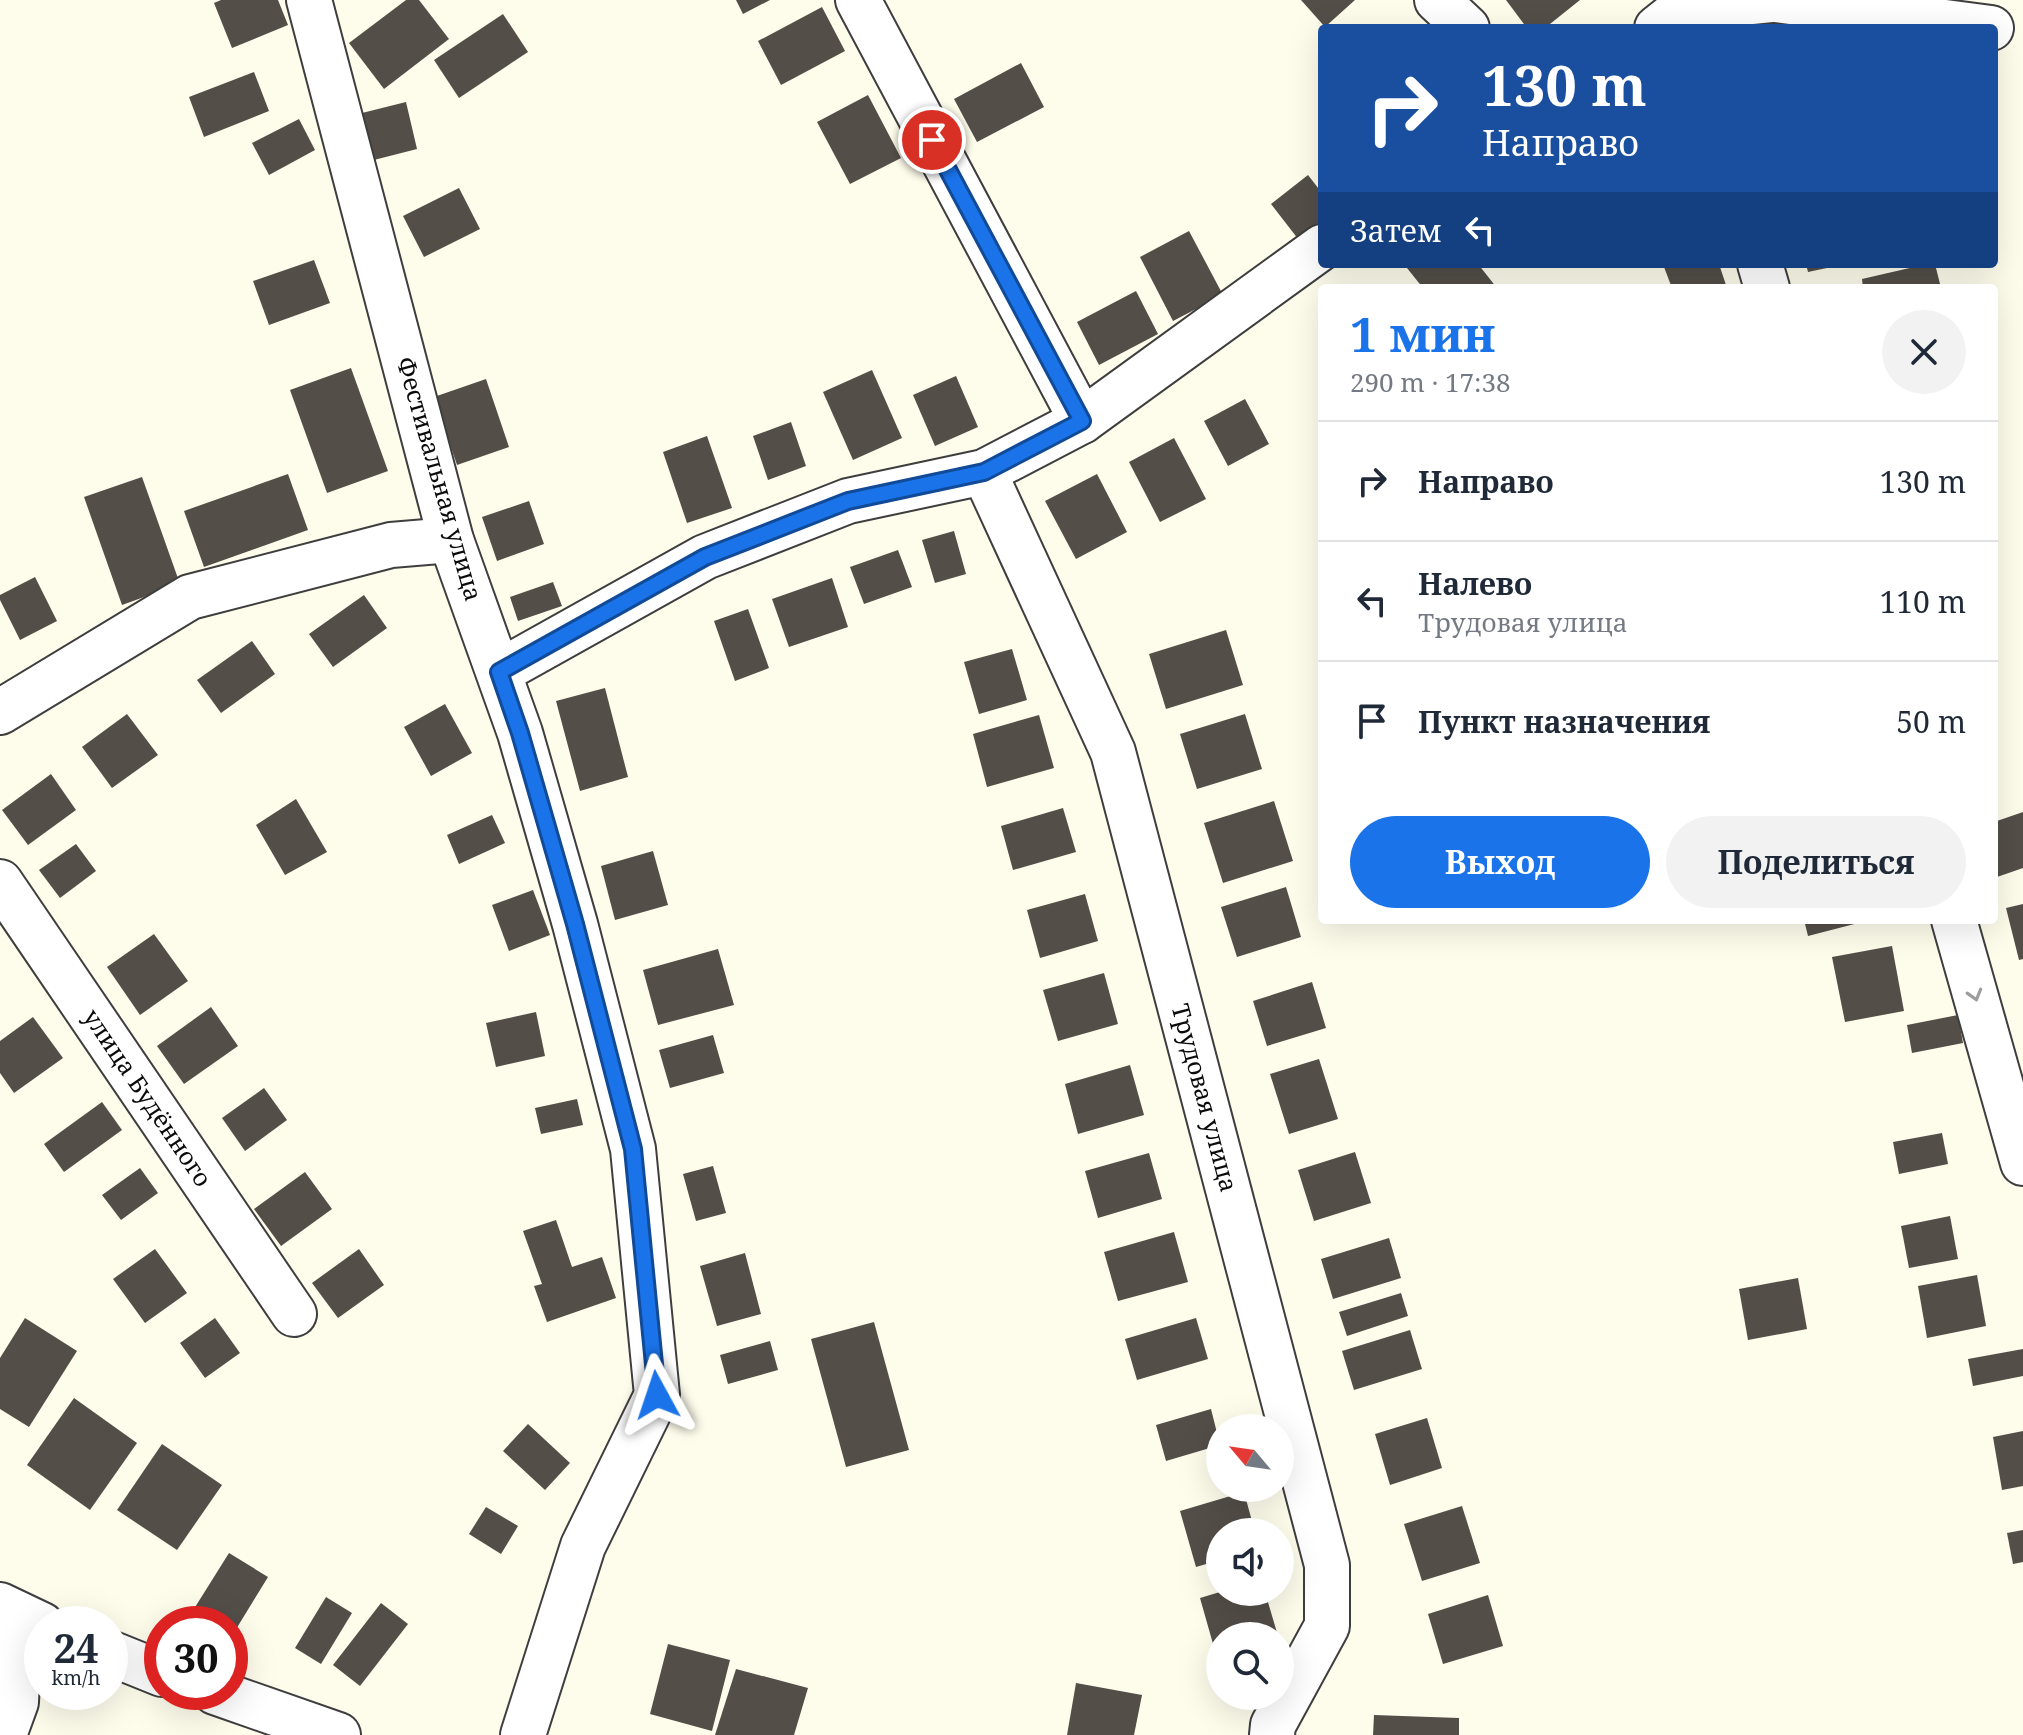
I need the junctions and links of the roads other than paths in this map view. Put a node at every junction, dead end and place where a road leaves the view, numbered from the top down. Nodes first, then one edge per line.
1 (309, 0) edge
2 (858, 0) edge
3 (1437, 0) edge
4 (1773, 0) edge
5 (1463, 24) edge
6 (1662, 24) edge
7 (1961, 24) edge
8 (1998, 29) edge
9 (2023, 32) edge
10 (1318, 250) edge
11 (1082, 421) junction
12 (984, 472) junction
13 (451, 540) junction
14 (499, 672) junction
15 (0, 712) edge
16 (0, 882) edge
17 (1955, 924) edge
18 (2023, 1163) edge
19 (294, 1314) dead end
20 (21, 1615) edge
21 (248, 1704) edge
22 (4, 1735) edge
23 (338, 1735) edge
24 (523, 1735) edge
25 (1272, 1735) edge

1 - 13 street, Фестивальная улица
2 - 11 street
3 - 5 street
4 - 6 street
4 - 7 street
8 - 9 street
10 - 11 street
11 - 12 street
12 - 14 street
12 - 25 street, Трудовая улица
13 - 14 street, Фестивальная улица
13 - 15 street
14 - 24 street, Фестивальная улица
16 - 19 street, улица Будённого
17 -> 18 street
20 - 22 street
21 - 23 street

